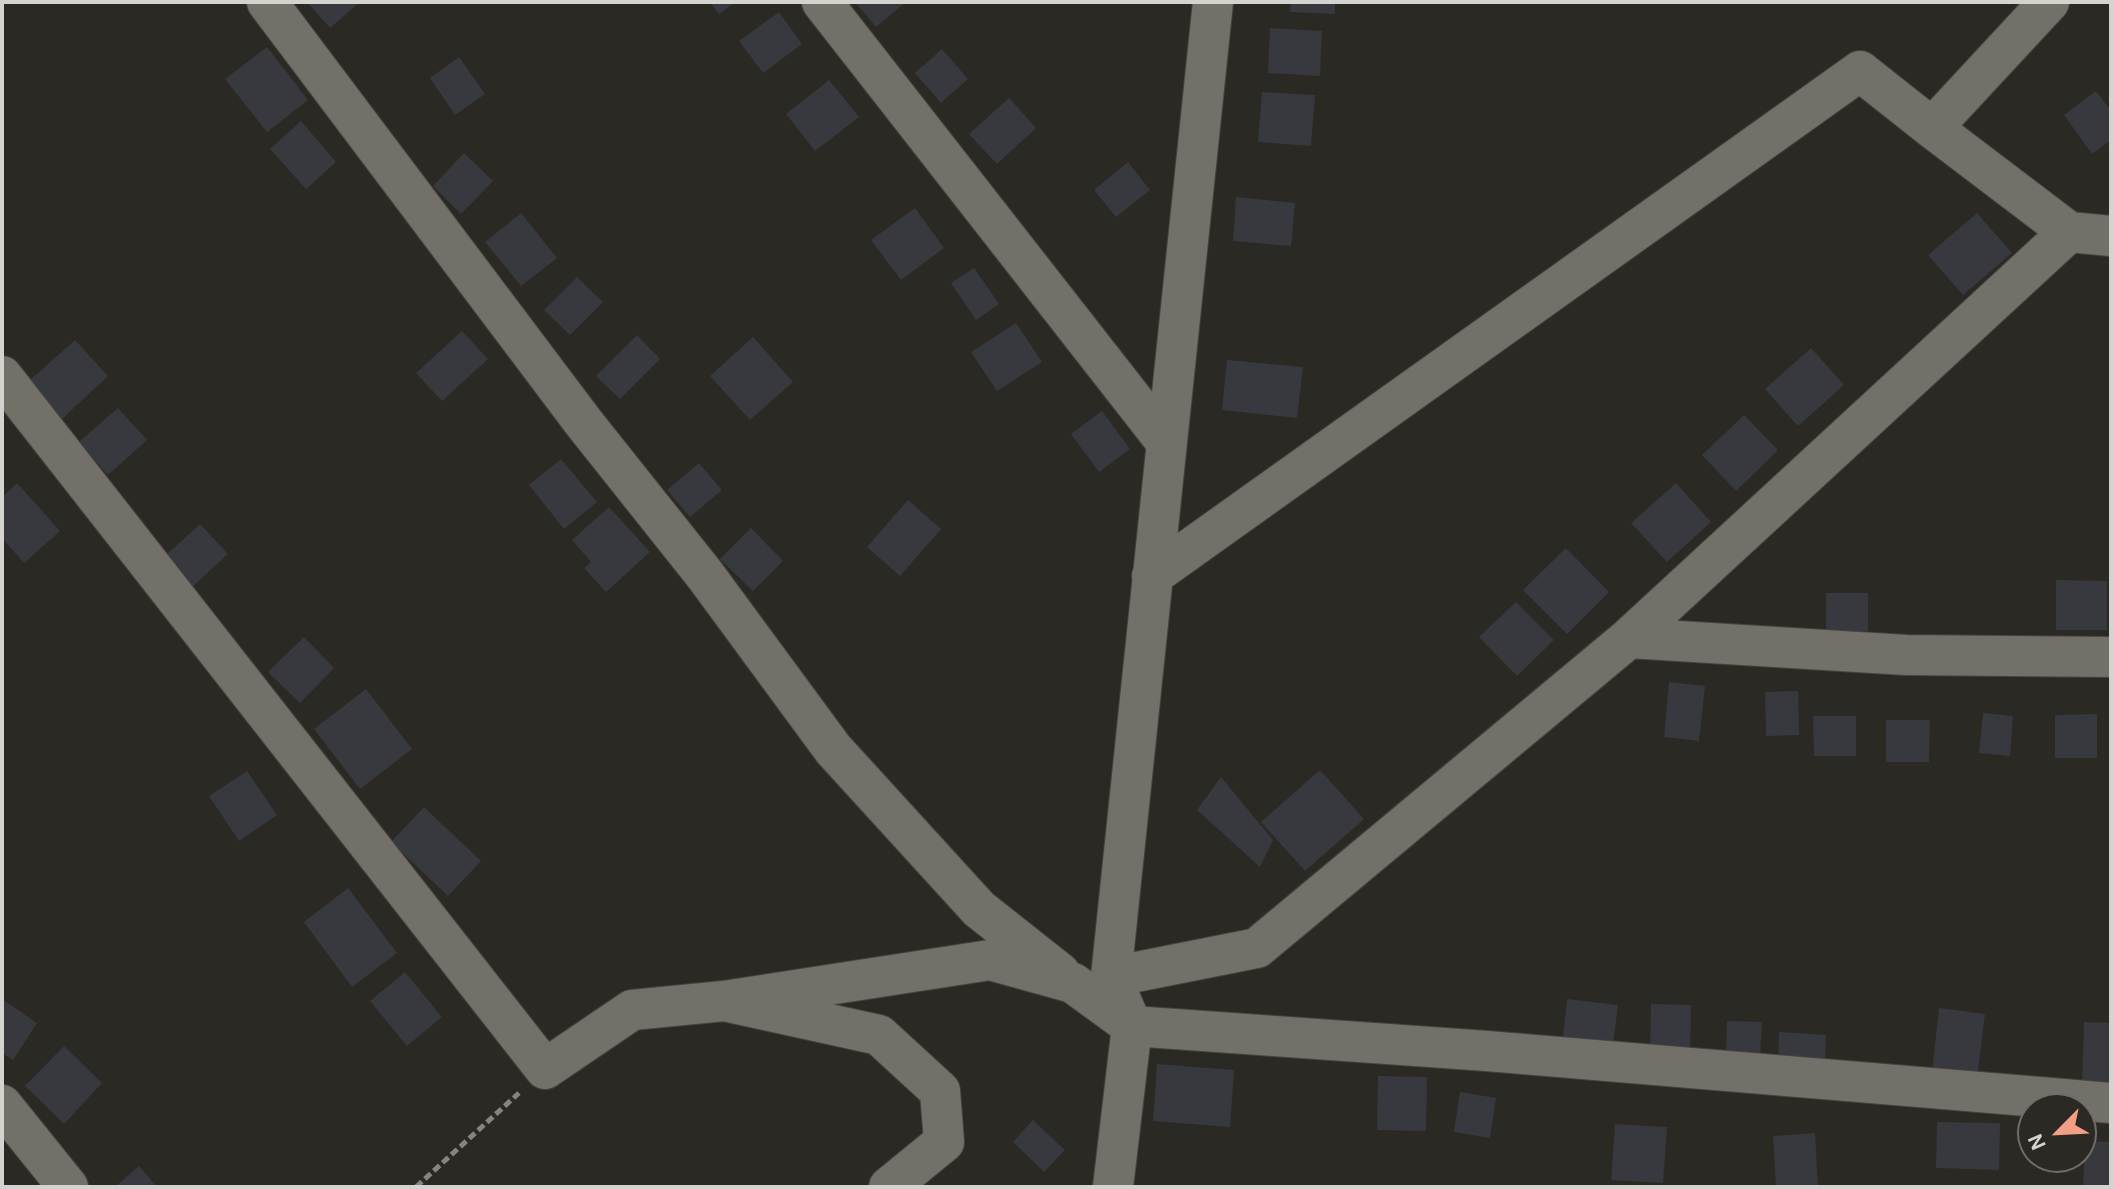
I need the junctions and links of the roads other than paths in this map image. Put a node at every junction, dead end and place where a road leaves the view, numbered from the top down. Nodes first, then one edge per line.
1 (267, 2) edge
2 (822, 2) edge
3 (1213, 2) edge
4 (2049, 2) edge
5 (1932, 128) junction
6 (2069, 232) junction
7 (2111, 236) edge
8 (2, 376) edge
9 (1166, 442) junction
10 (1152, 576) junction
11 (1629, 638) junction
12 (2111, 657) edge
13 (1111, 977) junction
14 (1073, 983) junction
15 (724, 1001) junction
16 (1132, 1026) junction
17 (2111, 1103) edge
18 (2, 1105) edge
19 (68, 1187) edge
20 (889, 1187) edge
21 (1113, 1187) edge

1 - 14 street
2 - 9 street
3 - 9 street
4 - 5 street
5 - 6 street
5 - 10 street
6 - 7 street
6 - 11 street
8 - 15 street
9 - 10 street
10 - 13 street
11 - 12 street
11 - 13 street
13 - 16 street
14 - 15 street
14 - 16 street
15 - 20 street
16 - 17 street
16 - 21 street
18 - 19 street

